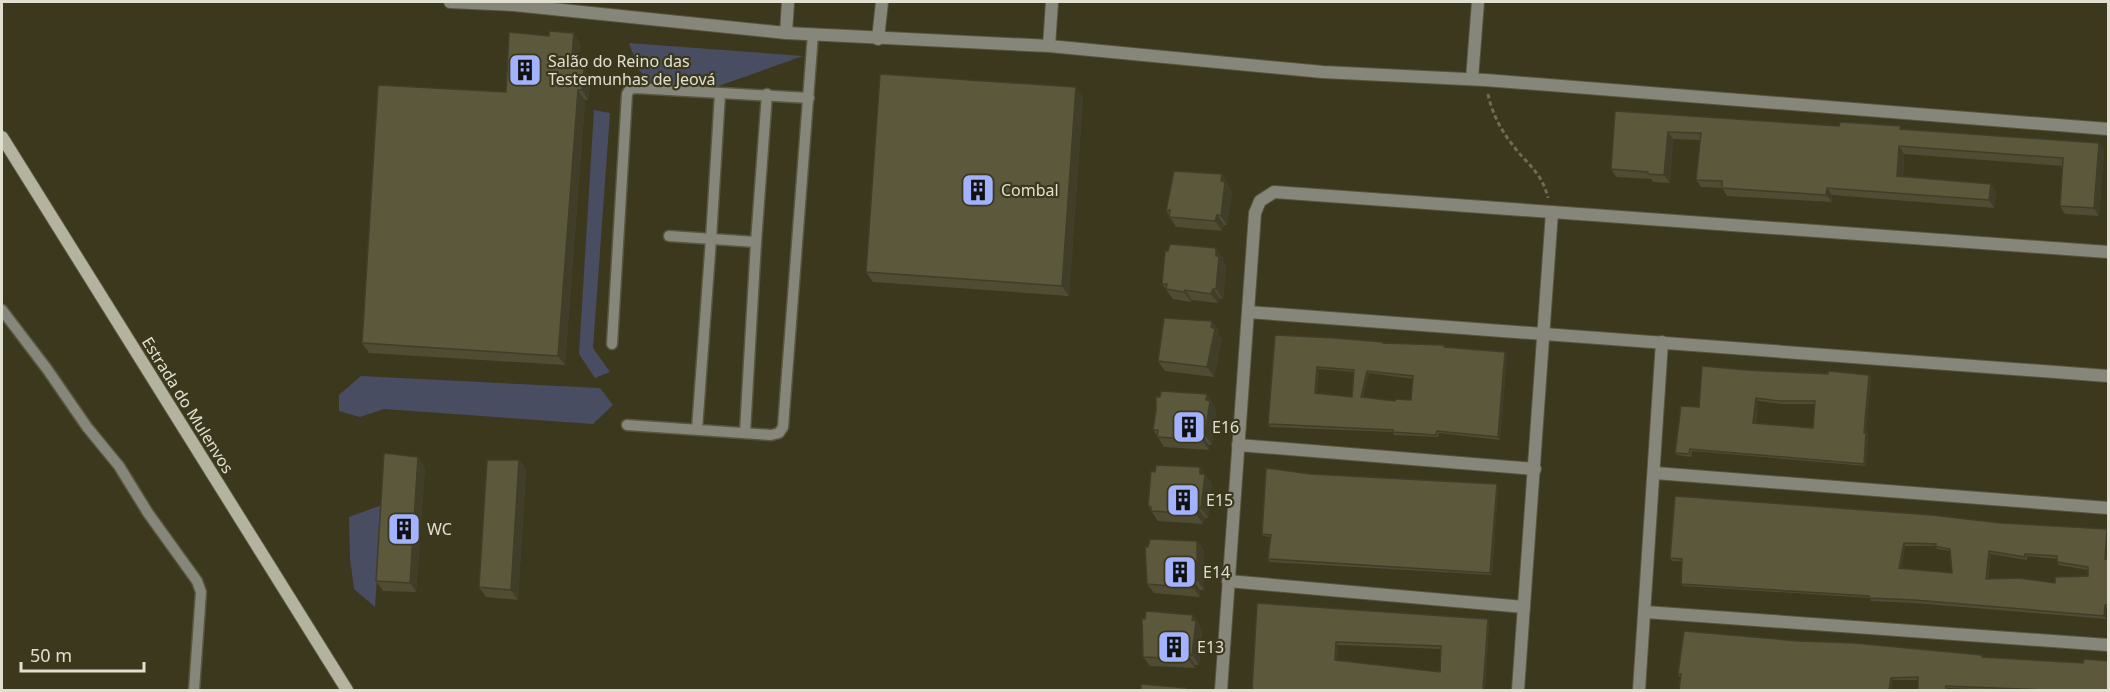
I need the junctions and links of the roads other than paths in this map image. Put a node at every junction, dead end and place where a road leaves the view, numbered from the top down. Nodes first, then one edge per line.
1 (450, 2) edge
2 (788, 2) edge
3 (882, 2) edge
4 (1052, 2) edge
5 (1478, 2) edge
6 (514, 3) edge
7 (786, 33) junction
8 (813, 34) junction
9 (878, 39) junction
10 (1049, 46) junction
11 (1479, 80) junction
12 (720, 94) junction
13 (767, 94) junction
14 (809, 98) junction
15 (2109, 129) edge
16 (2, 137) edge
17 (1552, 212) junction
18 (669, 236) dead end
19 (711, 239) junction
20 (756, 242) junction
21 (2109, 252) edge
22 (2, 310) edge
23 (1248, 312) junction
24 (1545, 334) junction
25 (1662, 342) junction
26 (612, 344) dead end
27 (2109, 376) edge
28 (627, 425) dead end
29 (697, 429) junction
30 (745, 432) junction
31 (1238, 445) junction
32 (1535, 469) junction
33 (1654, 473) junction
34 (2109, 508) edge
35 (1228, 581) junction
36 (1524, 607) junction
37 (1646, 612) junction
38 (2109, 645) edge
39 (194, 690) edge
40 (347, 690) edge
41 (1221, 690) edge
42 (1518, 690) edge
43 (1639, 690) edge

1 - 6 street
2 - 7 street
3 - 9 street
4 - 10 street
5 - 11 street
6 - 7 street
7 - 8 street
8 - 9 street
8 - 14 lane
9 - 10 street
10 - 11 street
11 - 15 street
12 - 13 lane
12 - 19 lane
12 - 26 lane
13 - 14 lane
13 - 20 lane
14 - 30 lane
16 - 40 street, Estrada do Mulenvos
17 - 21 street
17 - 23 street
17 - 24 street
18 - 19 lane
19 - 20 lane
19 - 29 lane
20 - 30 lane
22 - 39 lane
23 - 24 street
23 - 31 street
24 - 25 street
24 - 32 street
25 - 27 street
25 - 33 street
28 - 29 lane
29 - 30 lane
31 - 32 street
31 - 35 street
32 - 36 street
33 - 34 street
33 - 37 street
35 - 36 street
35 - 41 street
36 - 42 street
37 - 38 street
37 - 43 street

